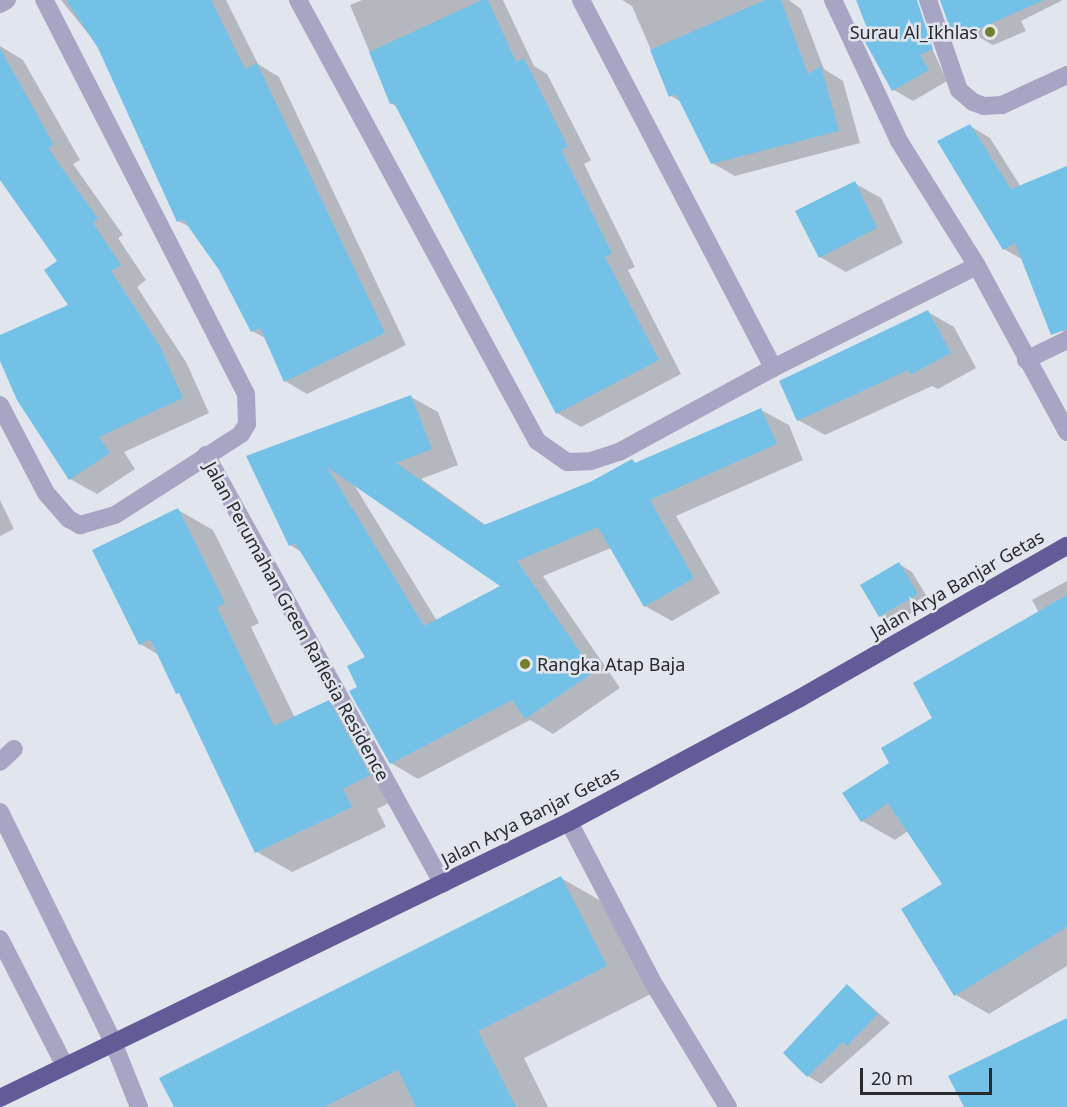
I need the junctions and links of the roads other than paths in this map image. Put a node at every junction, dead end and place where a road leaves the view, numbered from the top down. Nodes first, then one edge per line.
1 (7, 0) edge
2 (44, 0) edge
3 (298, 0) edge
4 (581, 0) edge
5 (833, 0) edge
6 (927, 0) edge
7 (0, 4) edge
8 (1067, 75) edge
9 (977, 266) junction
10 (1067, 340) edge
11 (1026, 360) junction
12 (773, 368) junction
13 (0, 405) edge
14 (1067, 432) edge
15 (206, 455) junction
16 (1067, 546) edge
17 (14, 749) dead end
18 (0, 762) edge
19 (0, 812) edge
20 (569, 822) junction
21 (443, 884) junction
22 (0, 939) edge
23 (113, 1042) junction
24 (65, 1066) junction
25 (0, 1098) edge
26 (140, 1107) edge
27 (728, 1107) edge

1 - 7 street
2 - 15 street
3 - 12 street
4 - 12 street
5 - 9 street
6 - 8 street
9 - 11 street
9 - 12 street
10 - 11 street
11 - 14 street
13 - 15 street, Jalan Perumahan Green Raflesia Residence
15 - 21 street, Jalan Perumahan Green Raflesia Residence
16 - 20 highway, Jalan Arya Banjar Getas
17 - 18 street
19 - 23 street
20 - 21 highway, Jalan Arya Banjar Getas
20 - 27 street
21 - 23 highway, Jalan Arya Banjar Getas
22 - 24 street
23 - 24 highway, Jalan Arya Banjar Getas
23 - 26 street
24 - 25 highway, Jalan Arya Banjar Getas

